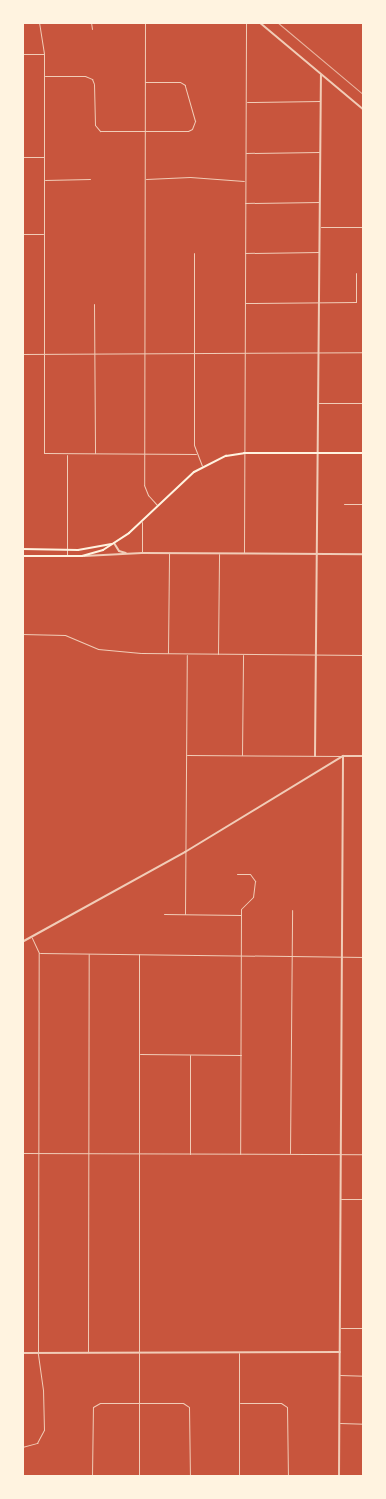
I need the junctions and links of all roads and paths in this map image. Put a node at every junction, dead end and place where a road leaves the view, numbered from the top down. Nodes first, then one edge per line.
1 (39, 22) edge
2 (91, 22) edge
3 (145, 22) edge
4 (246, 22) edge
5 (259, 22) edge
6 (92, 29) dead end
7 (22, 54) edge
8 (44, 54) junction
9 (321, 74) junction
10 (44, 76) junction
11 (145, 82) junction
12 (321, 101) junction
13 (245, 102) junction
14 (364, 110) edge
15 (145, 132) junction
16 (320, 152) junction
17 (245, 153) junction
18 (44, 156) junction
19 (22, 157) edge
20 (90, 179) dead end
21 (145, 179) junction
22 (44, 180) junction
23 (245, 181) junction
24 (320, 202) junction
25 (245, 203) junction
26 (320, 227) junction
27 (364, 227) edge
28 (22, 234) edge
29 (44, 234) junction
30 (320, 252) junction
31 (194, 253) dead end
32 (245, 253) junction
33 (356, 273) dead end
34 (320, 302) junction
35 (244, 303) junction
36 (94, 304) dead end
37 (364, 352) edge
38 (144, 353) junction
39 (194, 353) junction
40 (244, 353) junction
41 (320, 353) junction
42 (22, 354) edge
43 (44, 354) junction
44 (94, 354) junction
45 (319, 403) junction
46 (364, 403) edge
47 (67, 453) junction
48 (95, 453) junction
49 (144, 453) junction
50 (318, 453) junction
51 (196, 454) junction
52 (244, 454) junction
53 (364, 454) edge
54 (202, 466) junction
55 (344, 504) dead end
56 (364, 504) edge
57 (157, 505) junction
58 (142, 520) junction
59 (114, 543) junction
60 (22, 549) edge
61 (67, 550) junction
62 (142, 553) junction
63 (170, 553) junction
64 (129, 554) junction
65 (219, 554) junction
66 (244, 554) junction
67 (316, 554) junction
68 (364, 554) edge
69 (22, 556) edge
70 (82, 556) junction
71 (67, 557) junction
72 (22, 634) edge
73 (168, 654) junction
74 (188, 654) junction
75 (218, 654) junction
76 (243, 654) junction
77 (315, 655) junction
78 (364, 655) edge
79 (186, 755) junction
80 (242, 756) junction
81 (315, 756) junction
82 (343, 756) junction
83 (364, 756) edge
84 (185, 852) junction
85 (237, 874) dead end
86 (292, 910) dead end
87 (164, 914) dead end
88 (184, 914) junction
89 (241, 914) junction
90 (32, 937) junction
91 (22, 942) edge
92 (39, 953) junction
93 (89, 954) junction
94 (139, 954) junction
95 (241, 955) junction
96 (291, 956) junction
97 (342, 956) junction
98 (364, 956) edge
99 (139, 1054) junction
100 (190, 1054) junction
101 (241, 1055) junction
102 (22, 1153) edge
103 (38, 1153) junction
104 (88, 1153) junction
105 (139, 1154) junction
106 (190, 1154) junction
107 (240, 1154) junction
108 (290, 1154) junction
109 (341, 1154) junction
110 (364, 1154) edge
111 (340, 1199) junction
112 (364, 1199) edge
113 (340, 1328) junction
114 (364, 1328) edge
115 (239, 1352) junction
116 (340, 1352) junction
117 (22, 1353) edge
118 (38, 1353) junction
119 (88, 1353) junction
120 (139, 1353) junction
121 (340, 1376) junction
122 (364, 1376) edge
123 (139, 1402) junction
124 (239, 1403) junction
125 (340, 1423) junction
126 (364, 1424) edge
127 (22, 1447) edge
128 (92, 1476) edge
129 (139, 1476) edge
130 (190, 1476) edge
131 (240, 1476) edge
132 (288, 1476) edge
133 (339, 1476) edge

1 - 8 street
2 - 6 street
3 - 11 street
4 - 13 street
5 - 9 street
7 - 8 street
8 - 10 street
9 - 12 street
9 - 14 street
10 - 15 street
10 - 18 street
11 - 15 street
11 - 15 street
12 - 13 street
12 - 16 street
13 - 17 street
15 - 21 street
16 - 17 street
16 - 24 street
17 - 23 street
18 - 19 street
18 - 22 street
20 - 22 street
21 - 23 street
21 - 38 street
22 - 29 street
23 - 25 street
24 - 25 street
24 - 26 street
25 - 32 street
26 - 27 street
26 - 30 street
28 - 29 street
29 - 43 street
30 - 32 street
30 - 34 street
31 - 39 street
32 - 35 street
33 - 34 street
34 - 35 street
34 - 41 street
35 - 40 street
36 - 44 street
37 - 41 street
38 - 39 street
38 - 44 street
38 - 49 street
39 - 40 street
39 - 51 street
40 - 41 street
40 - 52 street
41 - 45 street
42 - 43 street
43 - 44 street
43 - 47 street
44 - 48 street
45 - 46 street
45 - 50 street
47 - 48 street
47 - 61 street
48 - 49 street
49 - 51 street
49 - 57 street
50 - 52 main road
50 - 53 main road
50 - 67 street
51 - 54 street
52 - 54 main road
52 - 66 street
54 - 57 main road
55 - 56 street
57 - 58 main road
58 - 59 main road
58 - 62 street
59 - 61 main road
59 - 64 street
59 - 70 main road
60 - 61 main road
61 - 71 street
62 - 63 street
62 - 64 street
63 - 65 street
63 - 73 street
64 - 70 street
65 - 66 street
65 - 75 street
66 - 67 street
67 - 68 street
67 - 77 street
69 - 71 main road
70 - 71 main road
72 - 73 street
73 - 74 street
74 - 75 street
74 - 79 street
75 - 76 street
76 - 77 street
76 - 80 street
77 - 78 street
77 - 81 street
79 - 80 street
79 - 84 street
80 - 81 street
81 - 82 street
82 - 83 street
82 - 84 street
82 - 97 street
84 - 88 street
84 - 90 street
85 - 89 street
86 - 96 street
87 - 88 street
88 - 89 street
89 - 95 street
90 - 91 street
90 - 92 street
92 - 93 street
92 - 103 street
93 - 94 street
93 - 104 street
94 - 95 street
94 - 99 street
95 - 96 street
95 - 101 street
96 - 97 street
96 - 108 street
97 - 98 street
97 - 109 street
99 - 100 street
99 - 105 street
100 - 101 street
100 - 106 street
101 - 107 street
102 - 103 street
103 - 104 street
103 - 118 street
104 - 105 street
104 - 119 street
105 - 106 street
105 - 120 street
106 - 107 street
107 - 108 street
108 - 109 street
109 - 110 street
109 - 111 street
111 - 112 street
111 - 113 street
113 - 114 street
113 - 116 street
115 - 116 street
115 - 120 street
115 - 124 street
116 - 121 street
117 - 118 street
118 - 119 street
118 - 127 street
119 - 120 street
120 - 123 street
121 - 122 street
121 - 125 street
123 - 128 street
123 - 129 street
123 - 130 street
124 - 131 street
124 - 132 street
125 - 126 street
125 - 133 street

